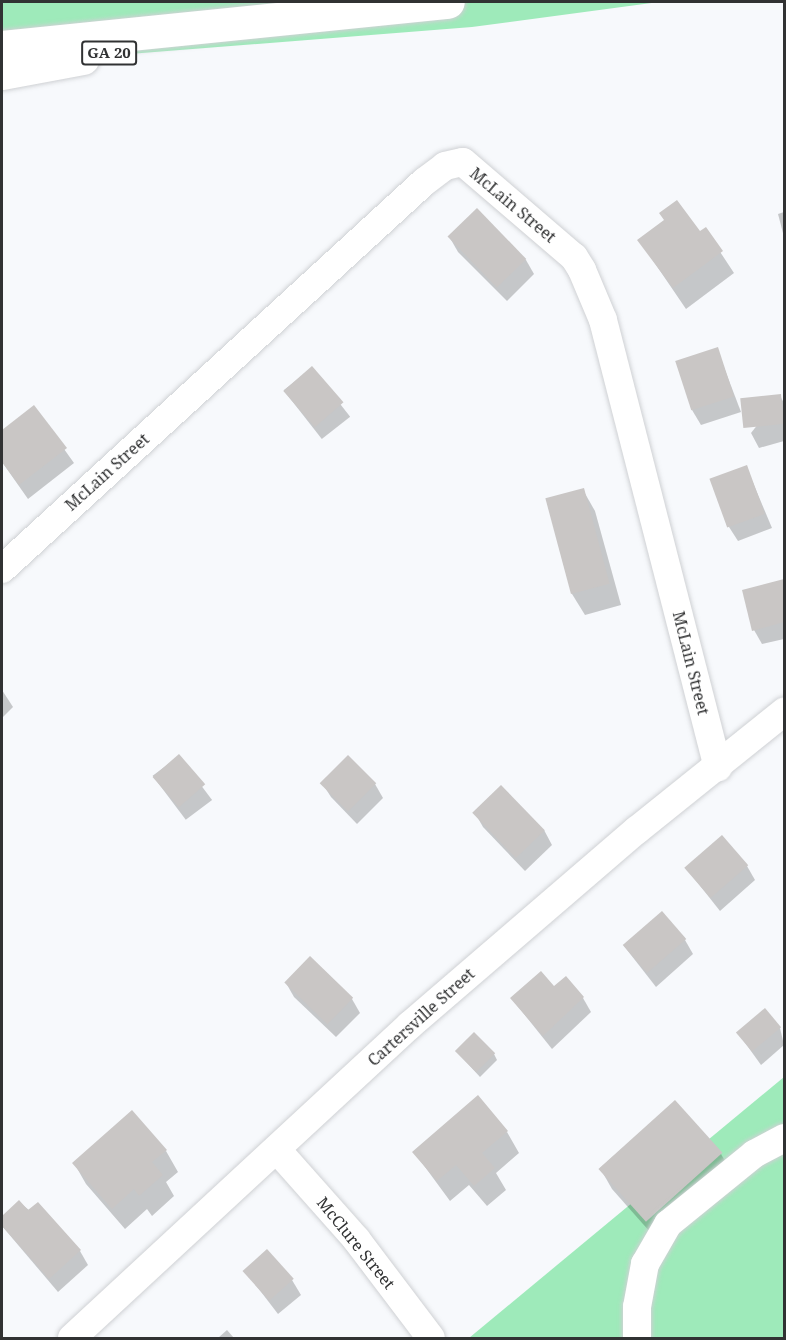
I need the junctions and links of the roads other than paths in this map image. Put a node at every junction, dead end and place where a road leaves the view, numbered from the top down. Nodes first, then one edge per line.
1 (448, 2) edge
2 (216, 27) junction
3 (2, 47) edge
4 (2, 73) edge
5 (2, 569) edge
6 (784, 712) edge
7 (718, 767) junction
8 (784, 1138) edge
9 (278, 1151) junction
10 (422, 1335) edge
11 (72, 1338) edge
12 (638, 1338) edge

1 - 2 highway, GA 20
2 - 3 highway, GA 20
2 - 4 highway, GA 20
5 - 7 street, McLain Street
6 - 7 street, Cartersville Street
7 - 9 street, Cartersville Street
8 - 12 street
9 - 10 street, McClure Street
9 - 11 street, Cartersville Street

